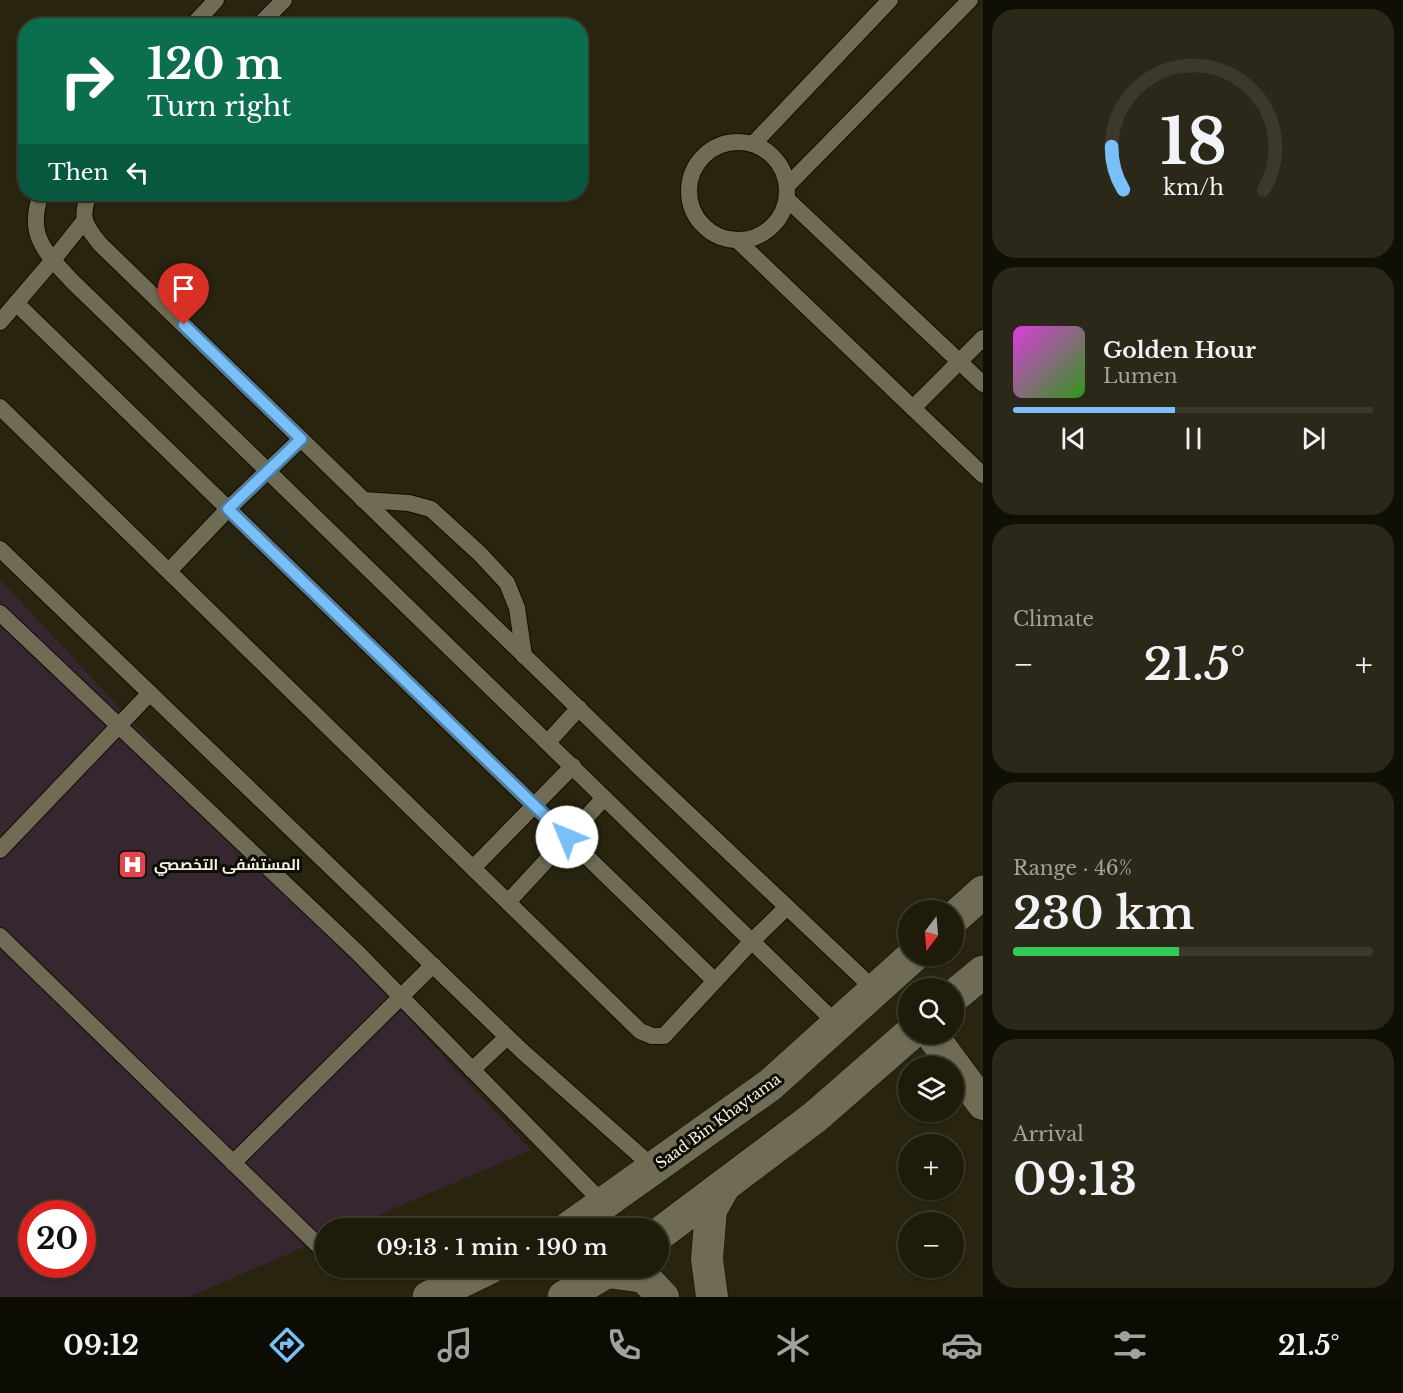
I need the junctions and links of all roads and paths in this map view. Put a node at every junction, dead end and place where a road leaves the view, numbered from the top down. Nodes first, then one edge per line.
1 (216, 0) edge
2 (284, 0) edge
3 (890, 0) edge
4 (966, 2) edge
5 (199, 18) edge
6 (266, 18) edge
7 (753, 144) junction
8 (787, 192) junction
9 (38, 201) edge
10 (86, 201) edge
11 (85, 220) junction
12 (737, 240) junction
13 (53, 260) junction
14 (16, 303) junction
15 (0, 322) edge
16 (983, 338) edge
17 (961, 362) junction
18 (983, 384) edge
19 (0, 407) edge
20 (913, 408) junction
21 (301, 439) junction
22 (267, 471) junction
23 (983, 475) edge
24 (363, 500) junction
25 (228, 509) junction
26 (0, 549) edge
27 (169, 571) junction
28 (0, 613) edge
29 (524, 656) junction
30 (150, 693) junction
31 (579, 708) junction
32 (118, 726) junction
33 (548, 742) junction
34 (573, 766) junction
35 (604, 798) junction
36 (535, 806) junction
37 (567, 837) junction
38 (0, 850) edge
39 (473, 868) junction
40 (983, 892) edge
41 (508, 902) junction
42 (787, 907) junction
43 (964, 909) edge
44 (0, 936) edge
45 (752, 941) junction
46 (433, 965) junction
47 (902, 966) edge
48 (983, 972) edge
49 (715, 981) junction
50 (964, 988) edge
51 (875, 990) junction
52 (402, 998) junction
53 (837, 1024) junction
54 (507, 1037) junction
55 (899, 1044) edge
56 (938, 1044) edge
57 (472, 1070) junction
58 (983, 1104) edge
59 (233, 1163) junction
60 (654, 1168) junction
61 (724, 1187) junction
62 (604, 1204) junction
63 (584, 1218) edge
64 (669, 1226) edge
65 (315, 1242) edge
66 (468, 1278) edge
67 (596, 1278) edge
68 (645, 1278) edge
69 (429, 1297) edge
70 (564, 1297) edge
71 (663, 1297) edge
72 (712, 1297) edge

1 - 5 lane
2 - 6 lane
3 - 7 lane
4 - 8 lane
7 - 8 lane
7 - 12 lane
8 - 12 lane
8 - 17 lane
9 - 13 lane
10 - 11 lane
11 - 13 lane
11 - 21 lane
12 - 20 lane
13 - 14 lane
13 - 22 lane
14 - 15 lane
14 - 25 lane
16 - 17 lane
17 - 18 lane
17 - 20 lane
19 - 27 lane
20 - 23 lane
21 - 22 lane
21 - 24 lane
22 - 25 lane
22 - 33 lane
24 - 29 lane
24 - 29 lane
25 - 27 lane
25 - 36 lane
26 - 30 lane
27 - 39 lane
28 - 32 lane
29 - 31 lane
30 - 32 lane
30 - 46 lane
31 - 33 lane
31 - 42 lane
32 - 38 lane
32 - 52 lane
33 - 34 lane
34 - 35 lane
34 - 36 lane
35 - 37 lane
35 - 45 lane
36 - 37 lane
36 - 39 lane
37 - 41 lane
37 - 49 lane
39 - 41 lane
40 - 43 main road
41 - 49 lane
42 - 45 lane
42 - 51 lane
44 - 59 lane
45 - 49 lane
45 - 53 lane
46 - 52 lane
46 - 54 lane
47 - 51 main road, Saad Bin Khaytama
48 - 50 main road
51 - 53 main road, Saad Bin Khaytama
52 - 57 lane
52 - 59 lane
53 - 60 main road, Saad Bin Khaytama
54 - 57 lane
54 - 60 lane
55 - 61 main road
56 - 58 street
57 - 62 lane
59 - 65 lane
60 - 62 main road, Saad Bin Khaytama
61 - 64 main road
61 - 72 street
62 - 63 main road, Saad Bin Khaytama
66 - 69 main road
67 - 70 main road
68 - 71 street

